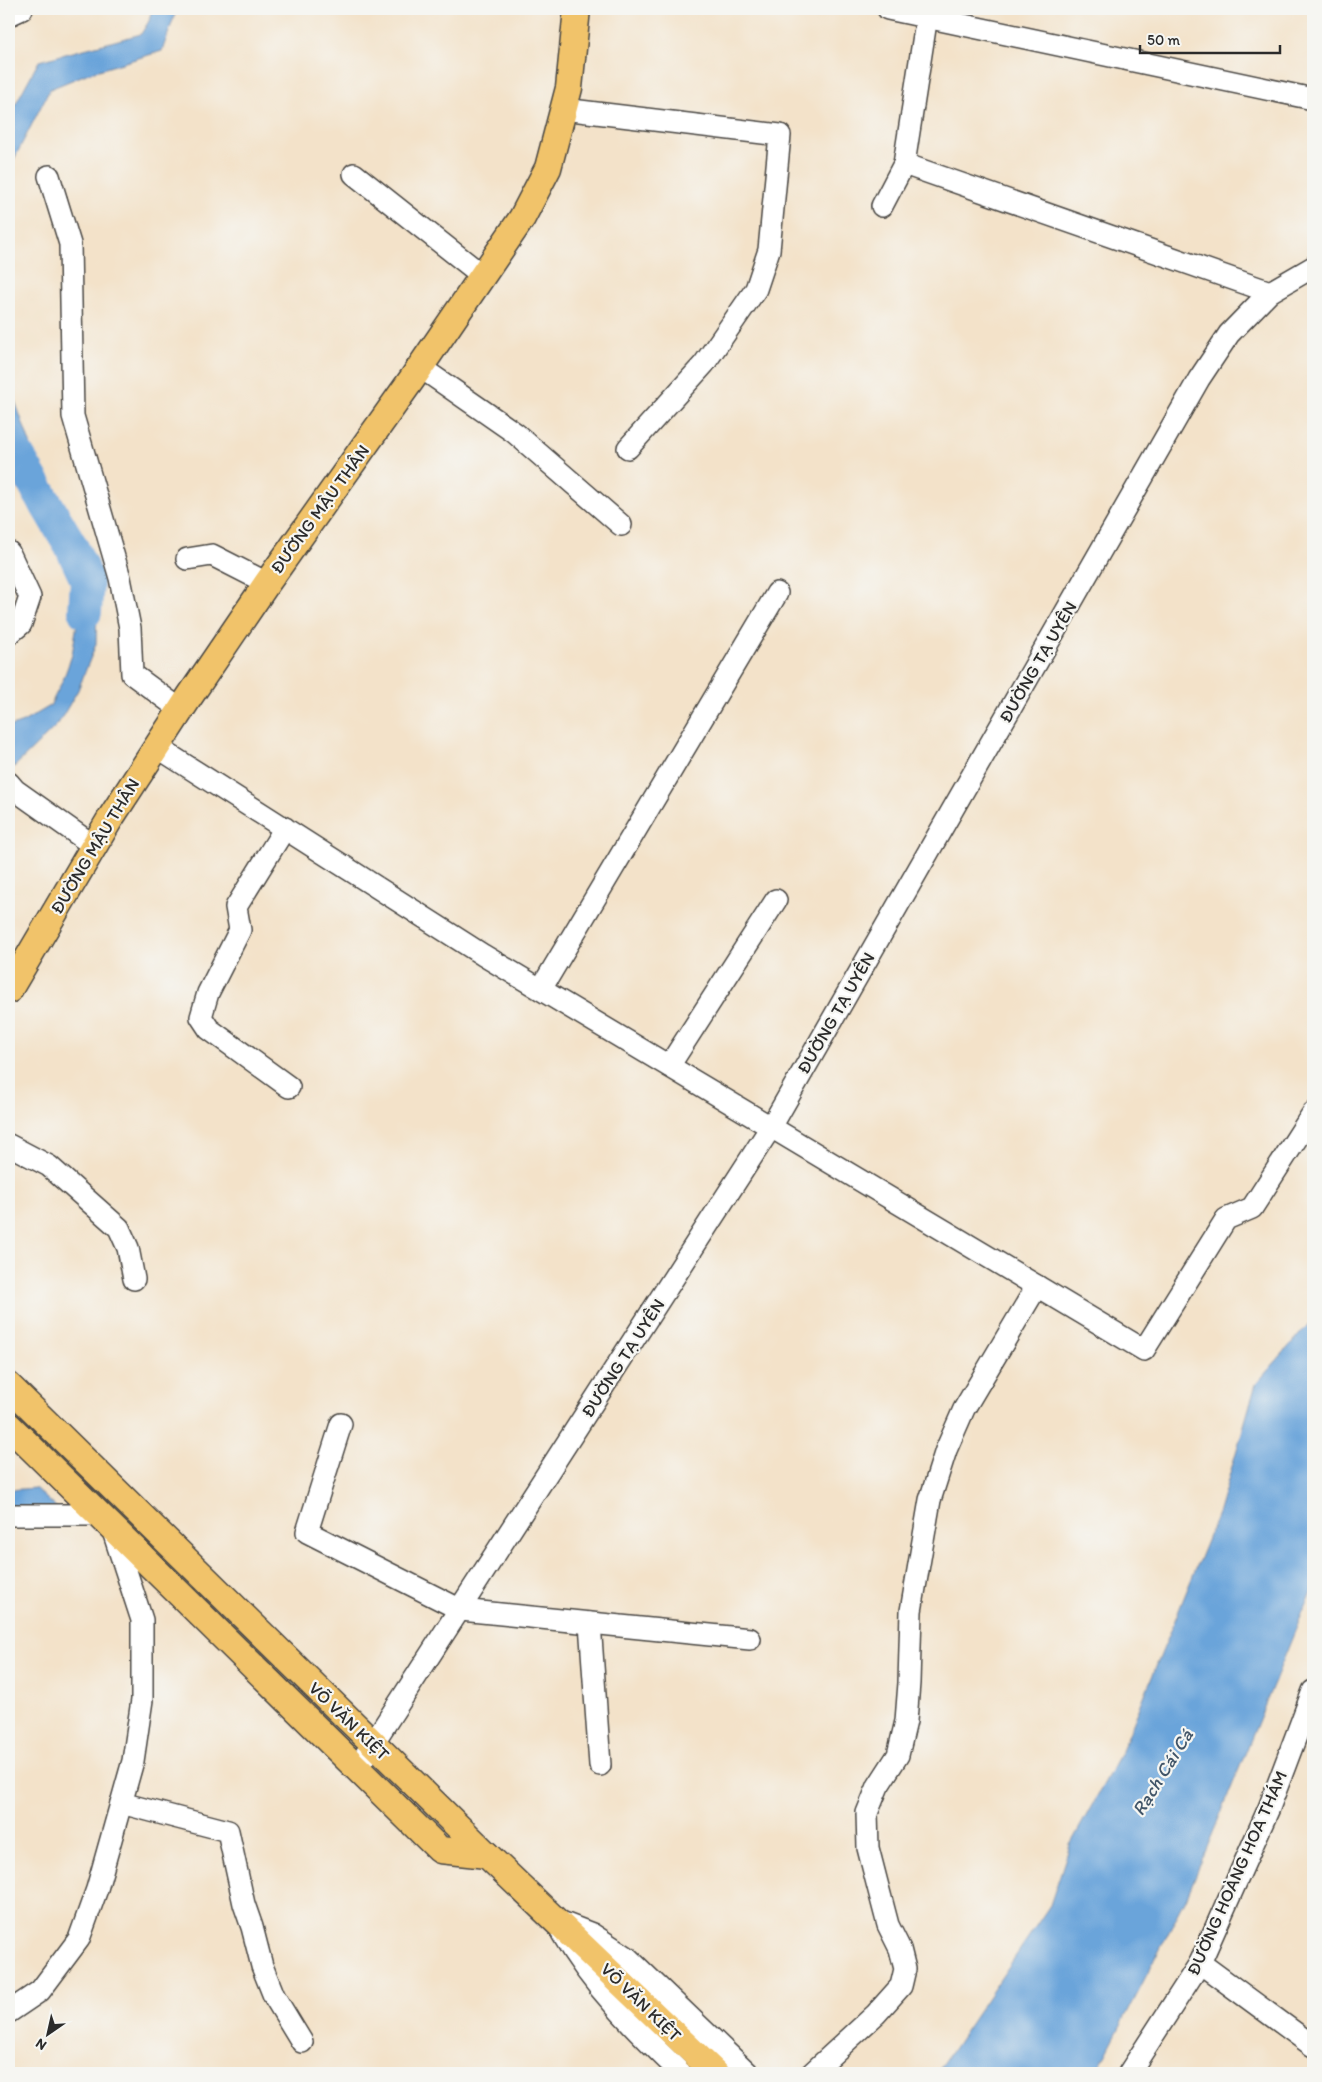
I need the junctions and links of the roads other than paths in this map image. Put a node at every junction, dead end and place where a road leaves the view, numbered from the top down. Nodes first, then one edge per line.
1 (22, 9) edge
2 (576, 9) edge
3 (888, 9) edge
4 (928, 13) edge
5 (9, 15) edge
6 (1313, 99) edge
7 (563, 109) junction
8 (904, 164) junction
9 (354, 174) dead end
10 (50, 176) dead end
11 (882, 206) dead end
12 (1313, 267) edge
13 (483, 276) junction
14 (1270, 292) junction
15 (420, 367) junction
16 (628, 448) dead end
17 (621, 525) dead end
18 (9, 552) edge
19 (187, 560) dead end
20 (267, 582) junction
21 (777, 593) dead end
22 (9, 634) edge
23 (181, 710) junction
24 (157, 747) junction
25 (12, 787) edge
26 (284, 828) junction
27 (94, 846) junction
28 (776, 900) dead end
29 (541, 989) junction
30 (9, 990) edge
31 (669, 1066) junction
32 (289, 1087) dead end
33 (1313, 1113) edge
34 (771, 1127) junction
35 (9, 1145) edge
36 (134, 1278) dead end
37 (1037, 1286) junction
38 (9, 1386) edge
39 (341, 1424) dead end
40 (9, 1426) edge
41 (9, 1516) edge
42 (106, 1520) junction
43 (461, 1610) junction
44 (590, 1623) junction
45 (750, 1639) dead end
46 (1313, 1691) edge
47 (373, 1744) junction
48 (600, 1765) dead end
49 (357, 1768) junction
50 (121, 1803) junction
51 (487, 1855) junction
52 (554, 1919) junction
53 (1200, 1963) junction
54 (9, 2012) edge
55 (302, 2042) dead end
56 (1313, 2046) edge
57 (687, 2062) edge
58 (715, 2073) edge
59 (748, 2073) edge
60 (812, 2073) edge
61 (1129, 2073) edge

1 - 5 street
2 - 7 main road, ĐƯỜNG MẬU THÂN
3 - 4 street
4 - 6 street
4 - 8 street
7 - 13 main road, ĐƯỜNG MẬU THÂN
7 - 16 street
8 - 11 street
8 - 14 street
9 - 13 street
10 - 23 street
12 - 14 street, ĐƯỜNG TẠ UYÊN
13 - 15 main road, ĐƯỜNG MẬU THÂN
14 - 34 street, ĐƯỜNG TẠ UYÊN
15 - 17 street
15 - 20 main road, ĐƯỜNG MẬU THÂN
18 - 22 street
19 - 20 street
20 - 23 main road, ĐƯỜNG MẬU THÂN
21 - 29 street
23 - 24 main road, ĐƯỜNG MẬU THÂN
24 - 26 street
24 - 27 main road, ĐƯỜNG MẬU THÂN
25 - 27 street
26 - 29 street
26 - 32 street
27 - 30 main road, ĐƯỜNG MẬU THÂN
28 - 31 street
29 - 31 street
31 - 34 street
33 - 37 street
34 - 37 street
34 - 43 street, ĐƯỜNG TẠ UYÊN
35 - 36 street
37 - 60 street
38 - 47 main road, VÕ VĂN KIỆT
39 - 43 street
40 - 42 main road, VÕ VĂN KIỆT
41 - 42 street
42 - 49 main road, VÕ VĂN KIỆT
42 - 50 street
43 - 44 street
43 - 47 street, ĐƯỜNG TẠ UYÊN
44 - 45 street
44 - 48 street
46 - 53 street, ĐƯỜNG HOÀNG HOA THÁM
47 - 49 street, ĐƯỜNG TẠ UYÊN
47 - 51 main road, VÕ VĂN KIỆT
49 - 51 main road, VÕ VĂN KIỆT
50 - 54 street
50 - 55 street
51 - 52 main road, VÕ VĂN KIỆT
52 - 57 main road, VÕ VĂN KIỆT
52 - 59 street
53 - 56 street
53 - 61 street, ĐƯỜNG HOÀNG HOA THÁM
57 - 58 main road, VÕ VĂN KIỆT

